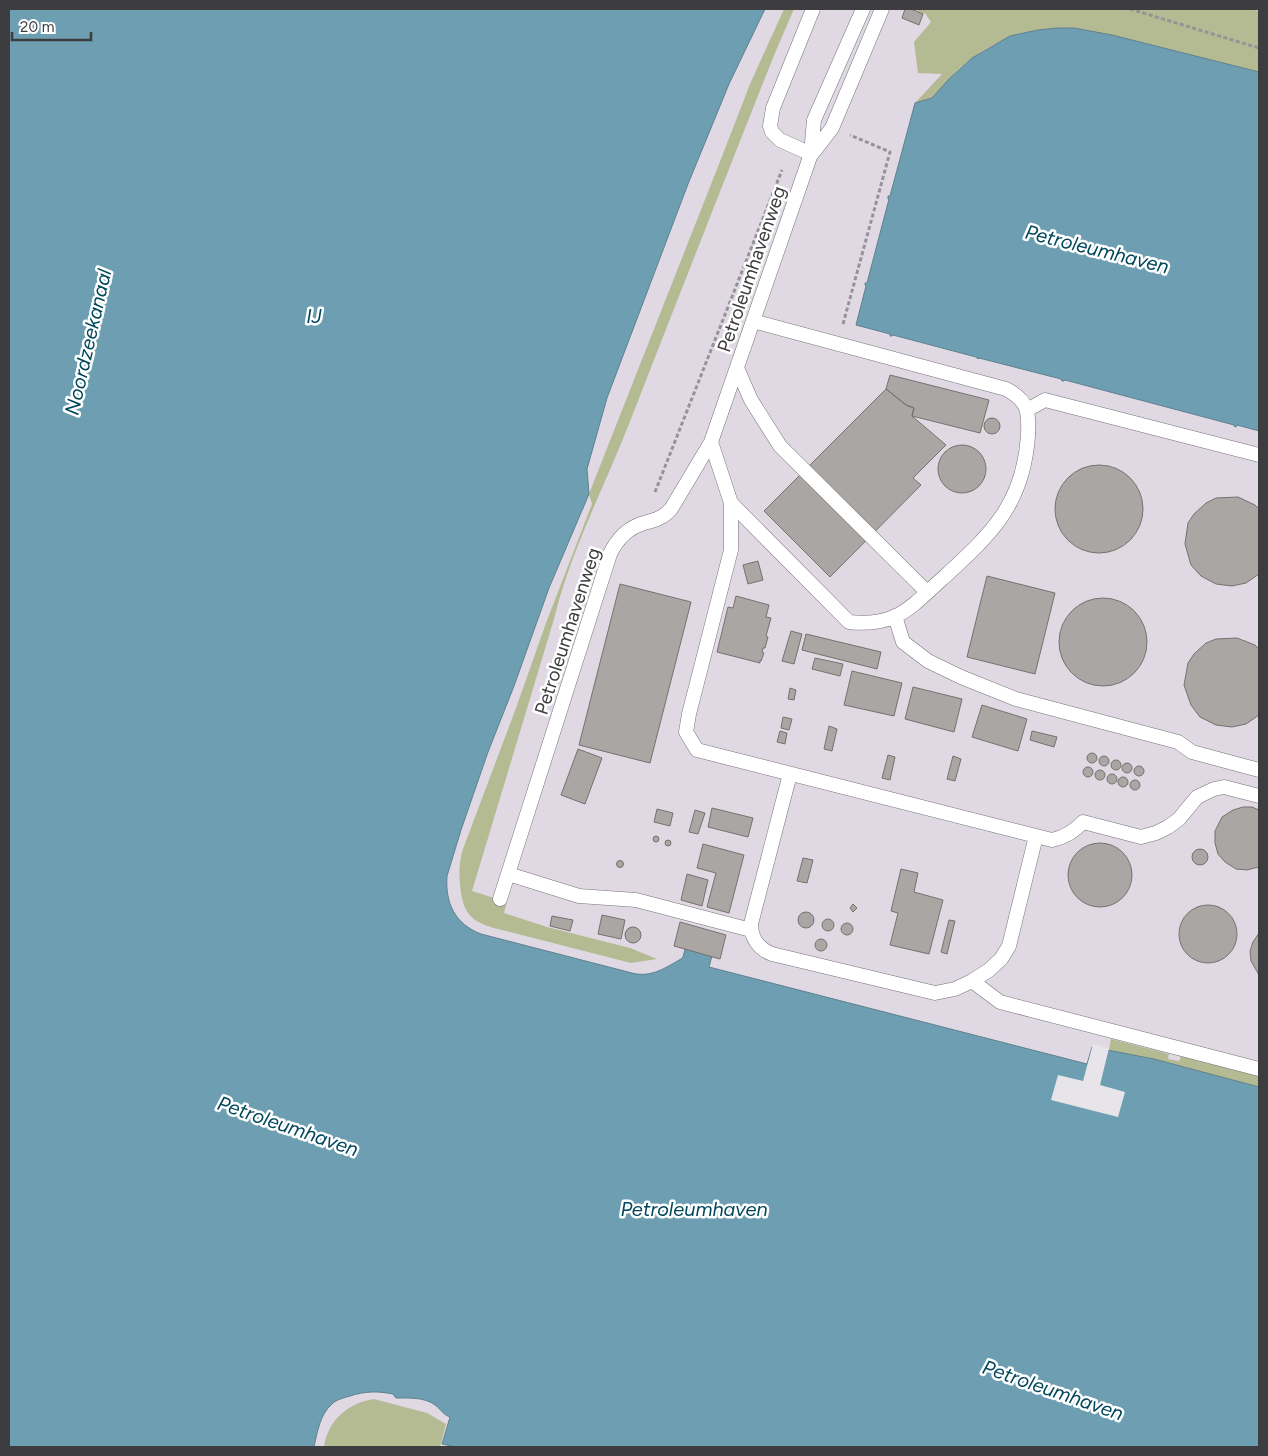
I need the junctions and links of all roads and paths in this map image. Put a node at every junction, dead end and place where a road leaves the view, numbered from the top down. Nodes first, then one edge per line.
1 (813, 9) edge
2 (863, 9) edge
3 (882, 9) edge
4 (1130, 9) edge
5 (1259, 48) edge
6 (812, 154) junction
7 (753, 321) junction
8 (737, 368) junction
9 (1027, 410) junction
10 (711, 442) junction
11 (1259, 455) edge
12 (731, 503) junction
13 (927, 592) junction
14 (895, 616) junction
15 (1259, 770) edge
16 (790, 774) junction
17 (1259, 796) edge
18 (1036, 836) junction
19 (508, 874) junction
20 (500, 899) dead end
21 (751, 930) junction
22 (972, 980) junction
23 (1259, 1069) edge

1 - 6 lane
2 - 6 lane, Petroleumhavenweg
3 - 6 lane, Petroleumhavenweg
4 - 5 path
6 - 7 lane, Petroleumhavenweg
7 - 8 lane, Petroleumhavenweg
7 - 9 lane
8 - 10 lane, Petroleumhavenweg
8 - 13 lane
9 - 11 lane
9 - 13 lane
10 - 12 lane
10 - 19 lane, Petroleumhavenweg
12 - 14 lane
12 - 16 lane
13 - 14 lane
14 - 15 lane
16 - 18 lane
16 - 21 lane
17 - 18 lane
18 - 22 lane
19 - 20 lane, Petroleumhavenweg
19 - 21 lane
21 - 22 lane
22 - 23 lane

